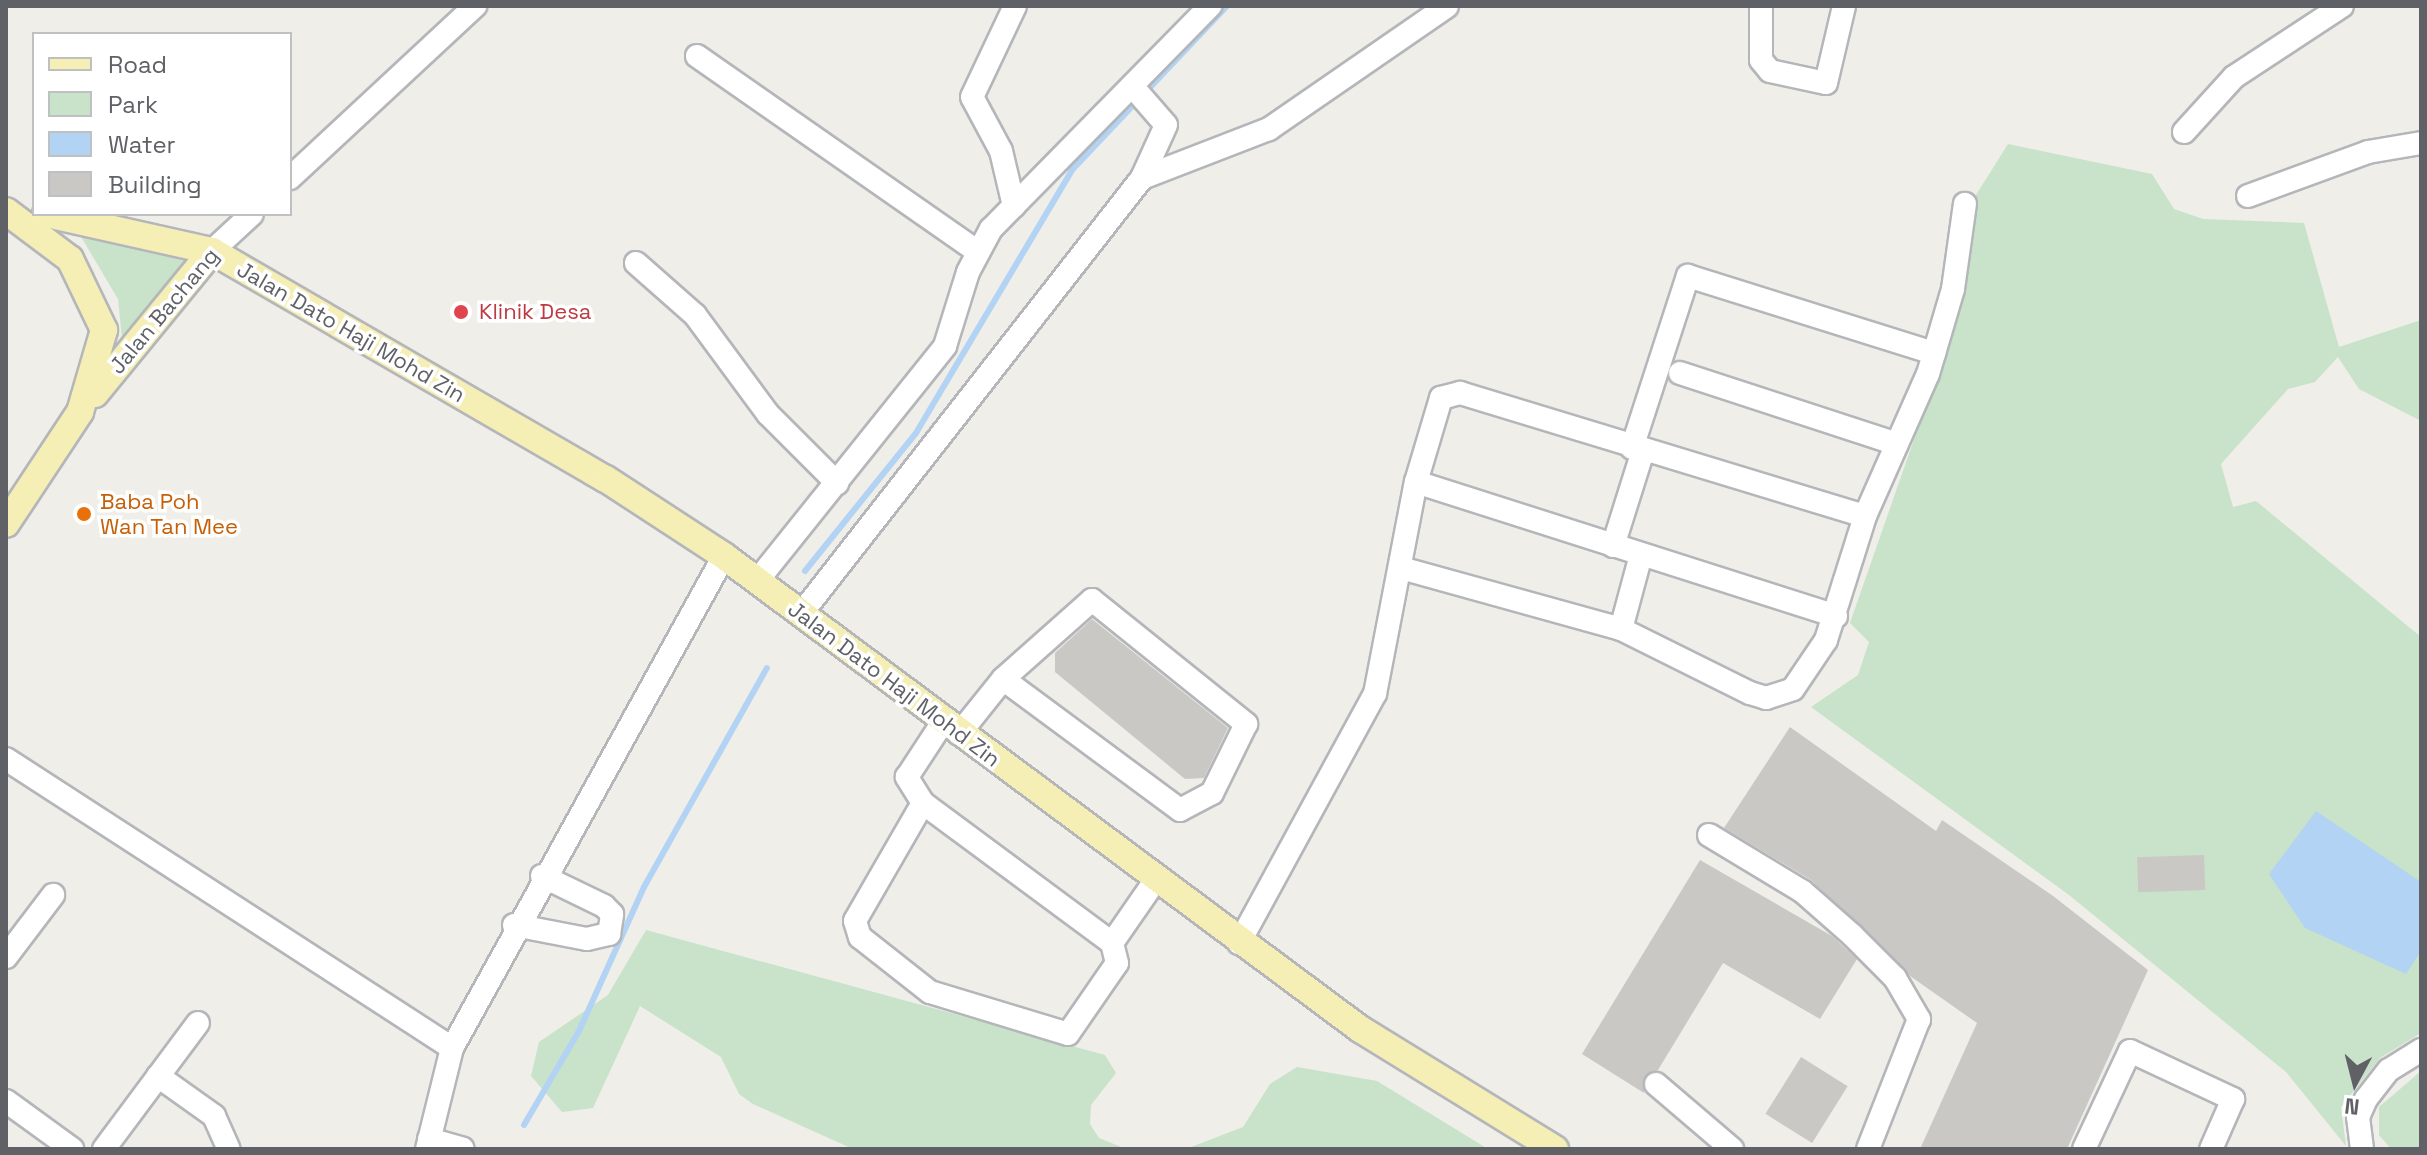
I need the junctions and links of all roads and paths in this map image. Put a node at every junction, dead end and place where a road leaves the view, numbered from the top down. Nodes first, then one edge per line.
1 (475, 6) edge
2 (1015, 6) edge
3 (1210, 6) edge
4 (1447, 6) edge
5 (1761, 6) edge
6 (1844, 6) edge
7 (2342, 6) edge
8 (697, 56) dead end
9 (1136, 89) junction
10 (2184, 132) dead end
11 (2421, 143) edge
12 (292, 176) edge
13 (1142, 178) junction
14 (2248, 196) dead end
15 (1965, 204) dead end
16 (1014, 206) junction
17 (6, 208) edge
18 (32, 211) edge
19 (55, 216) edge
20 (250, 216) edge
21 (212, 251) junction
22 (977, 251) junction
23 (636, 263) dead end
24 (1934, 353) junction
25 (1680, 373) dead end
26 (80, 412) junction
27 (1897, 444) junction
28 (1637, 450) junction
29 (1416, 482) junction
30 (837, 483) junction
31 (1865, 516) junction
32 (6, 524) edge
33 (1613, 546) junction
34 (1641, 555) junction
35 (724, 556) junction
36 (1401, 568) junction
37 (757, 581) junction
38 (801, 614) junction
39 (1836, 616) junction
40 (1621, 629) junction
41 (1003, 679) junction
42 (951, 728) junction
43 (6, 759) edge
44 (923, 803) junction
45 (1709, 835) dead end
46 (542, 876) junction
47 (1155, 881) junction
48 (53, 895) dead end
49 (514, 925) junction
50 (1112, 943) junction
51 (1239, 943) junction
52 (6, 957) edge
53 (198, 1023) dead end
54 (452, 1048) junction
55 (2421, 1050) edge
56 (158, 1076) junction
57 (1656, 1084) dead end
58 (6, 1101) edge
59 (428, 1144) edge
60 (72, 1149) edge
61 (104, 1149) edge
62 (229, 1149) edge
63 (463, 1149) edge
64 (1555, 1149) edge
65 (1732, 1149) edge
66 (1868, 1149) edge
67 (2084, 1149) edge
68 (2211, 1149) edge
69 (2362, 1149) edge

1 - 12 street
2 - 16 street
3 - 9 street
4 - 13 street
5 - 6 street
7 - 10 street
8 - 22 street
9 - 13 street
9 - 16 street
11 - 14 street
13 - 38 street
15 - 24 street
16 - 22 street
17 - 18 main road
17 - 26 main road
19 - 21 main road, Jalan Dato Haji Mohd Zin
20 - 21 street, Jalan Bachang
21 - 26 main road, Jalan Bachang
21 - 35 main road, Jalan Dato Haji Mohd Zin
22 - 30 street
23 - 30 street
24 - 27 street
24 - 28 street
25 - 27 street
26 - 32 main road
27 - 31 street
28 - 29 street
28 - 31 street
28 - 33 street
29 - 33 street
29 - 36 street
30 - 37 street
31 - 39 street
33 - 34 street
34 - 39 street
34 - 40 street
35 - 37 main road, Jalan Dato Haji Mohd Zin
35 - 46 street
36 - 40 street
36 - 51 street
37 - 38 main road, Jalan Dato Haji Mohd Zin
38 - 42 main road, Jalan Dato Haji Mohd Zin
39 - 40 street
41 - 41 street
41 - 42 street
42 - 44 street
42 - 47 main road, Jalan Dato Haji Mohd Zin
43 - 54 street
44 - 50 street
44 - 50 street
45 - 66 street
46 - 49 street
46 - 49 street
47 - 50 street
47 - 51 main road, Jalan Dato Haji Mohd Zin
48 - 52 street
49 - 54 street
51 - 64 main road, Jalan Dato Haji Mohd Zin
53 - 56 street
54 - 59 street
55 - 69 street
56 - 61 street
56 - 62 street
57 - 65 street
58 - 60 street
59 - 63 street
67 - 68 street

